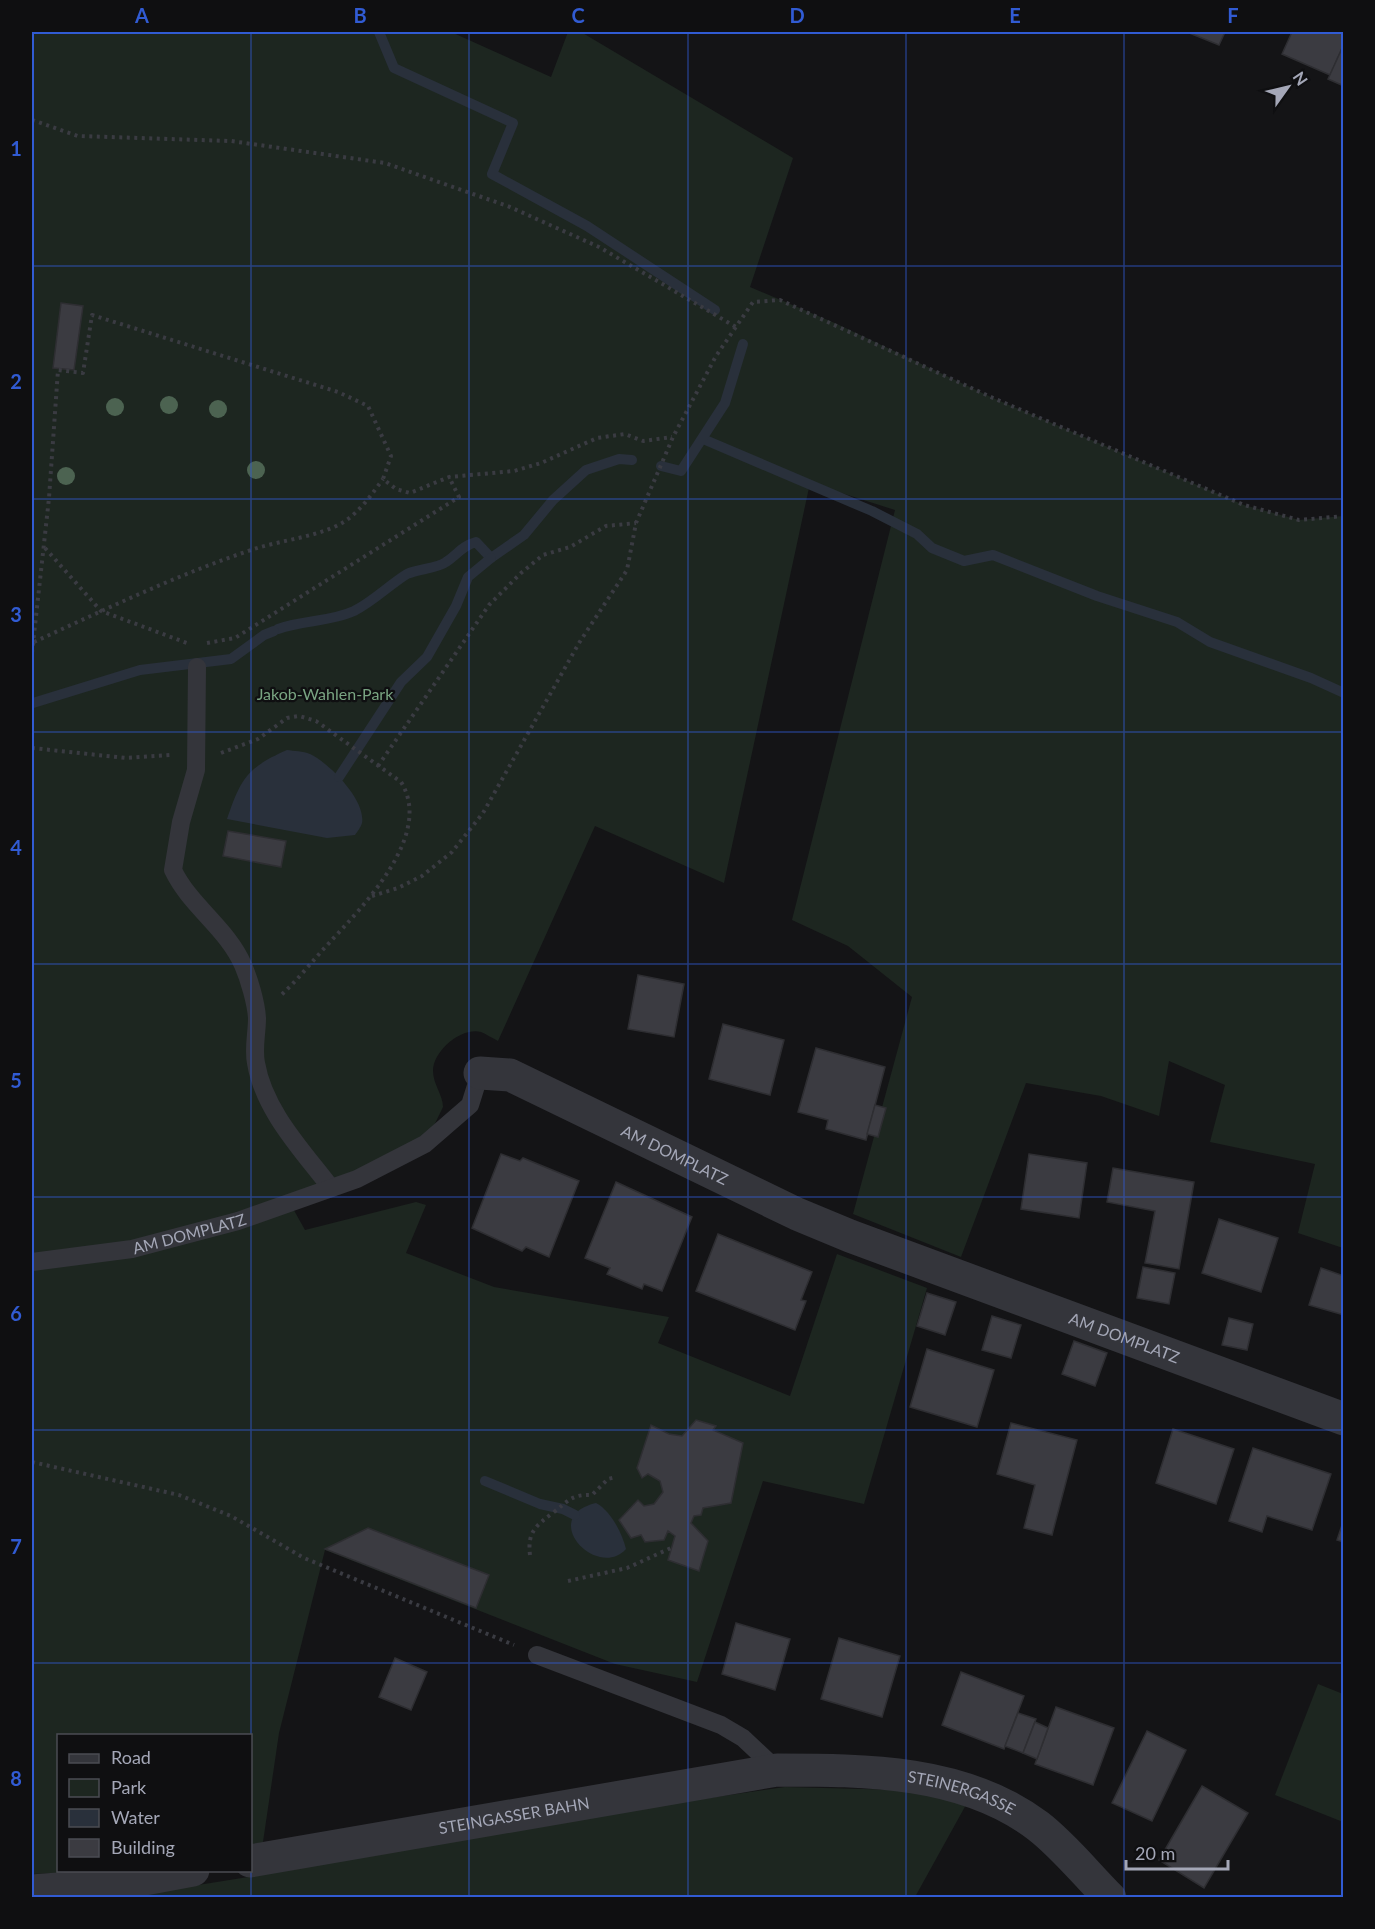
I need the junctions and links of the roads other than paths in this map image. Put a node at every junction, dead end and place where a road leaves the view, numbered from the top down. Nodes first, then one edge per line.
1 (196, 667) dead end
2 (480, 1073) joint
3 (331, 1188) junction
4 (32, 1262) edge
5 (1344, 1419) edge
6 (537, 1654) road end
7 (777, 1770) junction
8 (252, 1861) edge
9 (181, 1872) edge
10 (32, 1891) edge
11 (1110, 1898) edge

1 - 3 lane
2 - 3 lane, AM DOMPLATZ
2 - 5 street, AM DOMPLATZ
3 - 4 lane, AM DOMPLATZ
6 - 7 lane
7 - 8 street, STEINGASSER BAHN
7 - 11 street, STEINERGASSE
9 - 10 street

